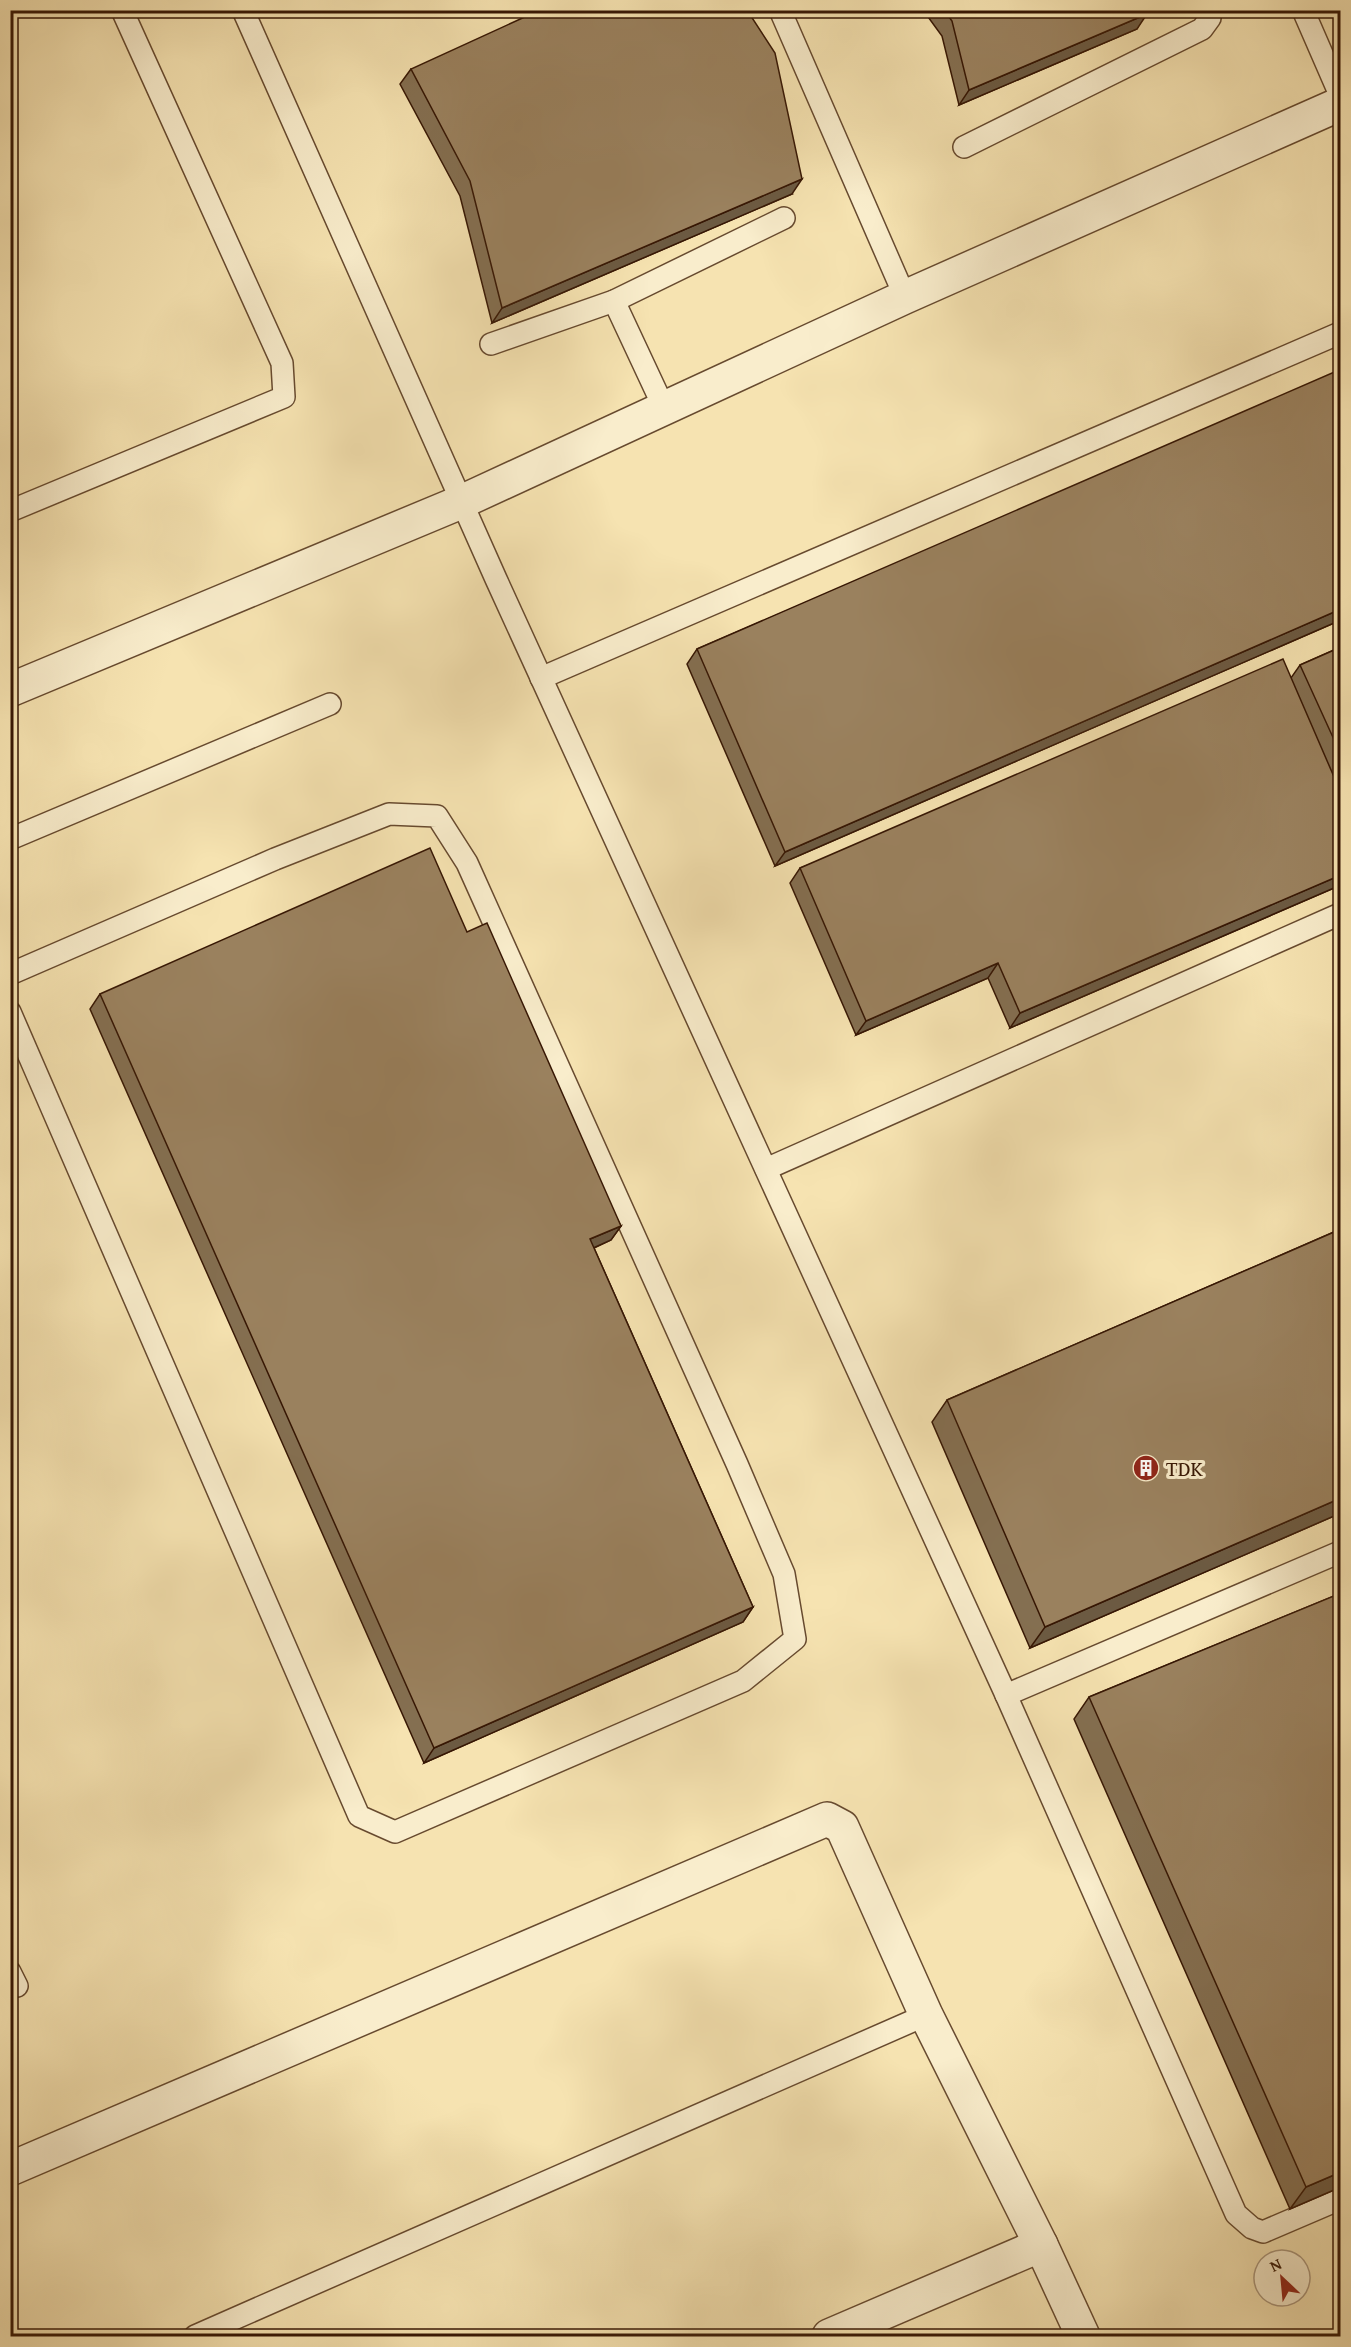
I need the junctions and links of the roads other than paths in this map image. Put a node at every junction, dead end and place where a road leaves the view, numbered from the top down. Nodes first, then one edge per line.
1 (122, 10) edge
2 (243, 10) edge
3 (780, 10) edge
4 (1209, 10) edge
5 (1303, 10) edge
6 (1341, 95) edge
7 (1341, 104) edge
8 (964, 147) dead end
9 (784, 218) dead end
10 (905, 297) junction
11 (614, 301) junction
12 (1341, 333) edge
13 (491, 344) dead end
14 (664, 408) junction
15 (461, 501) junction
16 (10, 511) edge
17 (541, 678) junction
18 (10, 690) edge
19 (330, 704) dead end
20 (10, 838) edge
21 (1341, 914) edge
22 (10, 975) edge
23 (10, 1012) edge
24 (766, 1169) junction
25 (1341, 1552) edge
26 (1006, 1695) junction
27 (926, 2015) junction
28 (10, 2169) edge
29 (1341, 2199) edge
30 (1041, 2245) junction
31 (195, 2337) edge
32 (829, 2337) edge
33 (1083, 2337) edge

1 - 16 lane
2 - 15 lane
3 - 10 lane
4 - 8 lane
5 - 6 lane
7 - 10 street
9 - 11 lane
10 - 14 street
11 - 13 lane
11 - 14 lane
12 - 17 lane
14 - 15 street
15 - 17 lane
15 - 18 street
17 - 24 lane
19 - 20 lane
21 - 24 lane
22 - 23 lane
24 - 26 lane
25 - 26 lane
26 - 29 lane
27 - 28 street
27 - 30 street
27 - 31 lane
30 - 32 street
30 - 33 street

